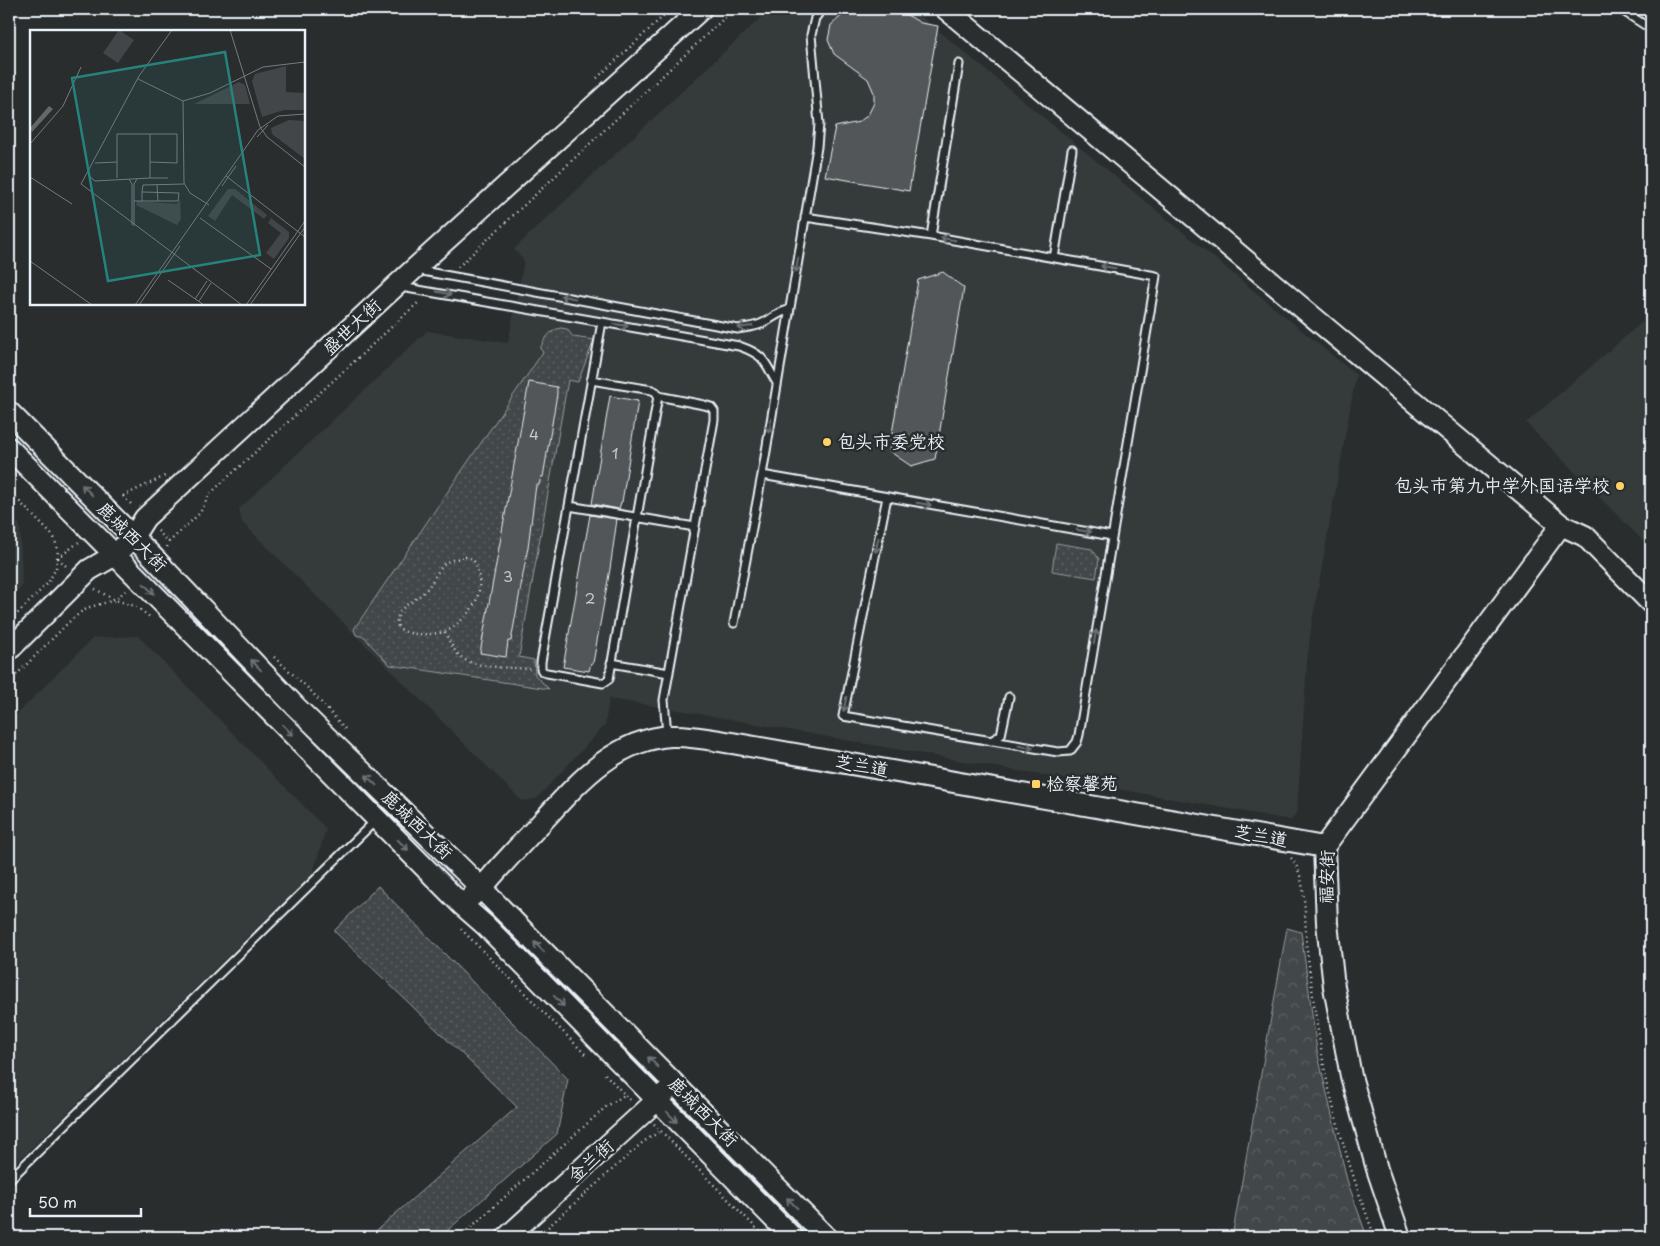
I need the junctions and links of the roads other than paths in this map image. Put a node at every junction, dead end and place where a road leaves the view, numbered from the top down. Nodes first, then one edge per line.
1 (701, 9) edge
2 (822, 9) edge
3 (946, 9) edge
4 (1620, 9) edge
5 (1651, 29) edge
6 (959, 64) dead end
7 (1072, 150) dead end
8 (805, 217) junction
9 (931, 236) junction
10 (1054, 258) junction
11 (413, 270) junction
12 (396, 286) junction
13 (789, 310) junction
14 (602, 322) junction
15 (591, 380) junction
16 (777, 383) junction
17 (658, 396) junction
18 (9, 412) edge
19 (9, 448) edge
20 (762, 476) junction
21 (887, 497) junction
22 (569, 506) junction
23 (637, 518) junction
24 (1561, 524) junction
25 (695, 528) junction
26 (1112, 536) junction
27 (133, 537) junction
28 (115, 555) junction
29 (1651, 603) edge
30 (734, 623) dead end
31 (9, 650) edge
32 (611, 663) junction
33 (669, 673) junction
34 (1009, 697) dead end
35 (668, 737) junction
36 (990, 741) junction
37 (377, 819) junction
38 (1324, 847) junction
39 (480, 888) junction
40 (462, 905) junction
41 (675, 1084) junction
42 (657, 1100) junction
43 (9, 1180) edge
44 (507, 1237) edge
45 (792, 1237) edge
46 (826, 1237) edge
47 (1400, 1237) edge

1 - 11 street, 盛世大街
2 - 8 lane
3 - 24 street
4 - 5 lane
6 - 9 lane
7 - 10 lane
8 - 9 lane
8 -> 13 lane
10 -> 9 lane
26 -> 10 lane
11 - 12 street, 盛世大街
13 -> 11 lane
12 -> 14 lane
12 - 27 street, 盛世大街
13 - 16 lane
14 - 15 lane
14 -> 16 lane
15 - 17 lane
15 - 22 lane
16 -> 20 lane
17 - 23 lane
17 - 25 lane
27 -> 18 street, 鹿城西大街
19 - 28 street, 鹿城西大街
20 - 21 lane
20 - 30 lane
21 -> 26 lane
21 -> 36 lane
22 - 23 lane
22 - 32 lane
23 - 25 lane
23 - 32 lane
24 - 29 street
24 - 38 street, 福安街
25 - 33 lane
36 -> 26 lane
27 - 28 street, 盛世大街
39 -> 27 street, 鹿城西大街
28 - 31 street, 盛世大街
28 -> 37 street, 鹿城西大街
32 - 33 lane
33 - 35 lane
34 - 36 lane
35 - 38 street, 芝兰道
35 - 39 street, 芝兰道
37 -> 40 street, 鹿城西大街
37 - 43 lane
38 - 47 street, 福安街
39 - 40 street, 芝兰道
41 -> 39 street, 鹿城西大街
40 -> 42 street, 鹿城西大街
41 - 42 street, 金兰街
46 -> 41 street, 鹿城西大街
42 - 44 street, 金兰街
42 -> 45 street, 鹿城西大街

